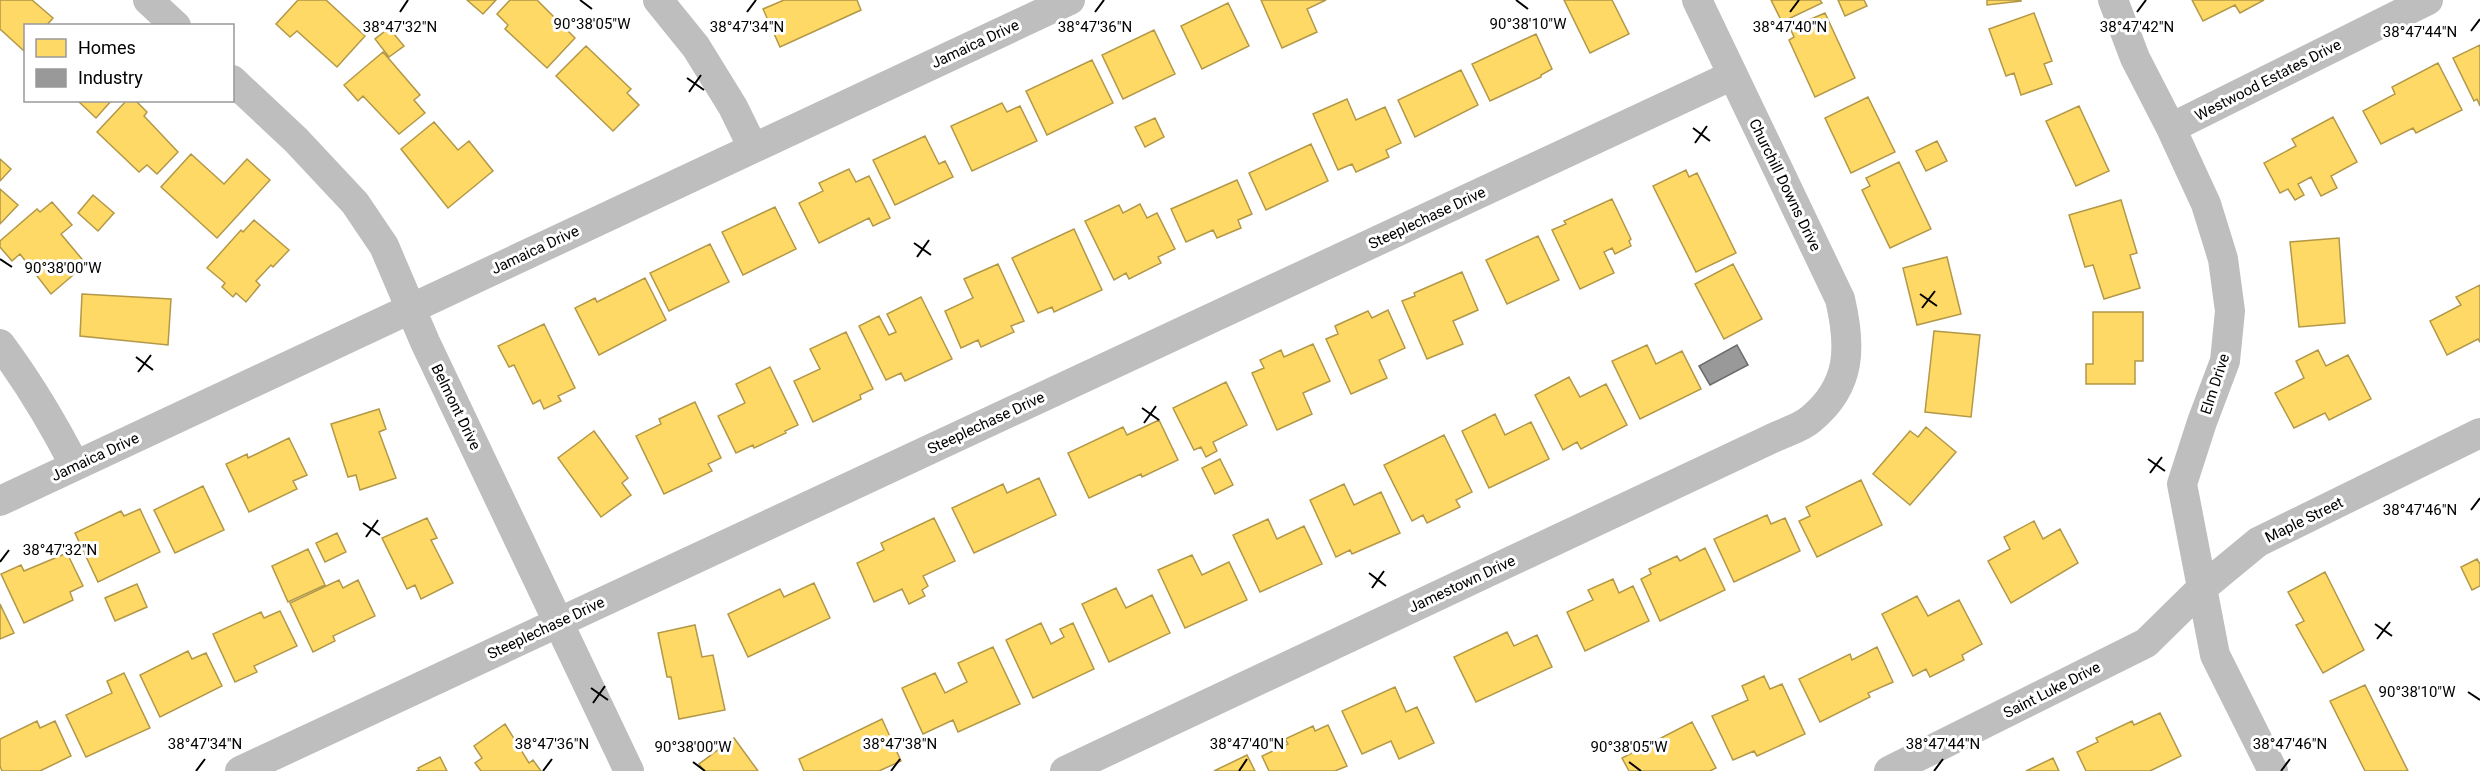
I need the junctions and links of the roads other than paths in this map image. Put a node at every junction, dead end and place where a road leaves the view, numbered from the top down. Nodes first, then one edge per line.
1 (148, 0) edge
2 (658, 0) edge
3 (1070, 0) edge
4 (1697, 0) edge
5 (2113, 0) edge
6 (2428, 0) edge
7 (174, 24) edge
8 (1733, 75) junction
9 (234, 82) edge
10 (2171, 128) junction
11 (753, 148) junction
12 (410, 308) junction
13 (0, 344) edge
14 (1842, 376) joint
15 (2480, 433) edge
16 (75, 466) junction
17 (0, 501) edge
18 (2201, 589) junction
19 (560, 621) junction
20 (240, 771) edge
21 (629, 771) edge
22 (1065, 771) edge
23 (1891, 771) edge
24 (2273, 771) edge

1 - 7 street
2 - 11 street
3 - 11 street, Jamaica Drive
4 - 8 street, Churchill Downs Drive
5 - 10 street, Elm Drive
6 - 10 street, Westwood Estates Drive
8 - 14 street, Churchill Downs Drive
8 - 19 street, Steeplechase Drive
9 - 12 street, Belmont Drive
10 - 18 street, Elm Drive
11 - 12 street, Jamaica Drive
12 - 16 street, Jamaica Drive
12 - 19 street, Belmont Drive
13 - 16 street
14 - 22 street, Jamestown Drive
15 - 18 street, Maple Street
16 - 17 street, Jamaica Drive
18 - 23 street, Saint Luke Drive
18 - 24 street, Elm Drive
19 - 20 street, Steeplechase Drive
19 - 21 street, Belmont Drive

